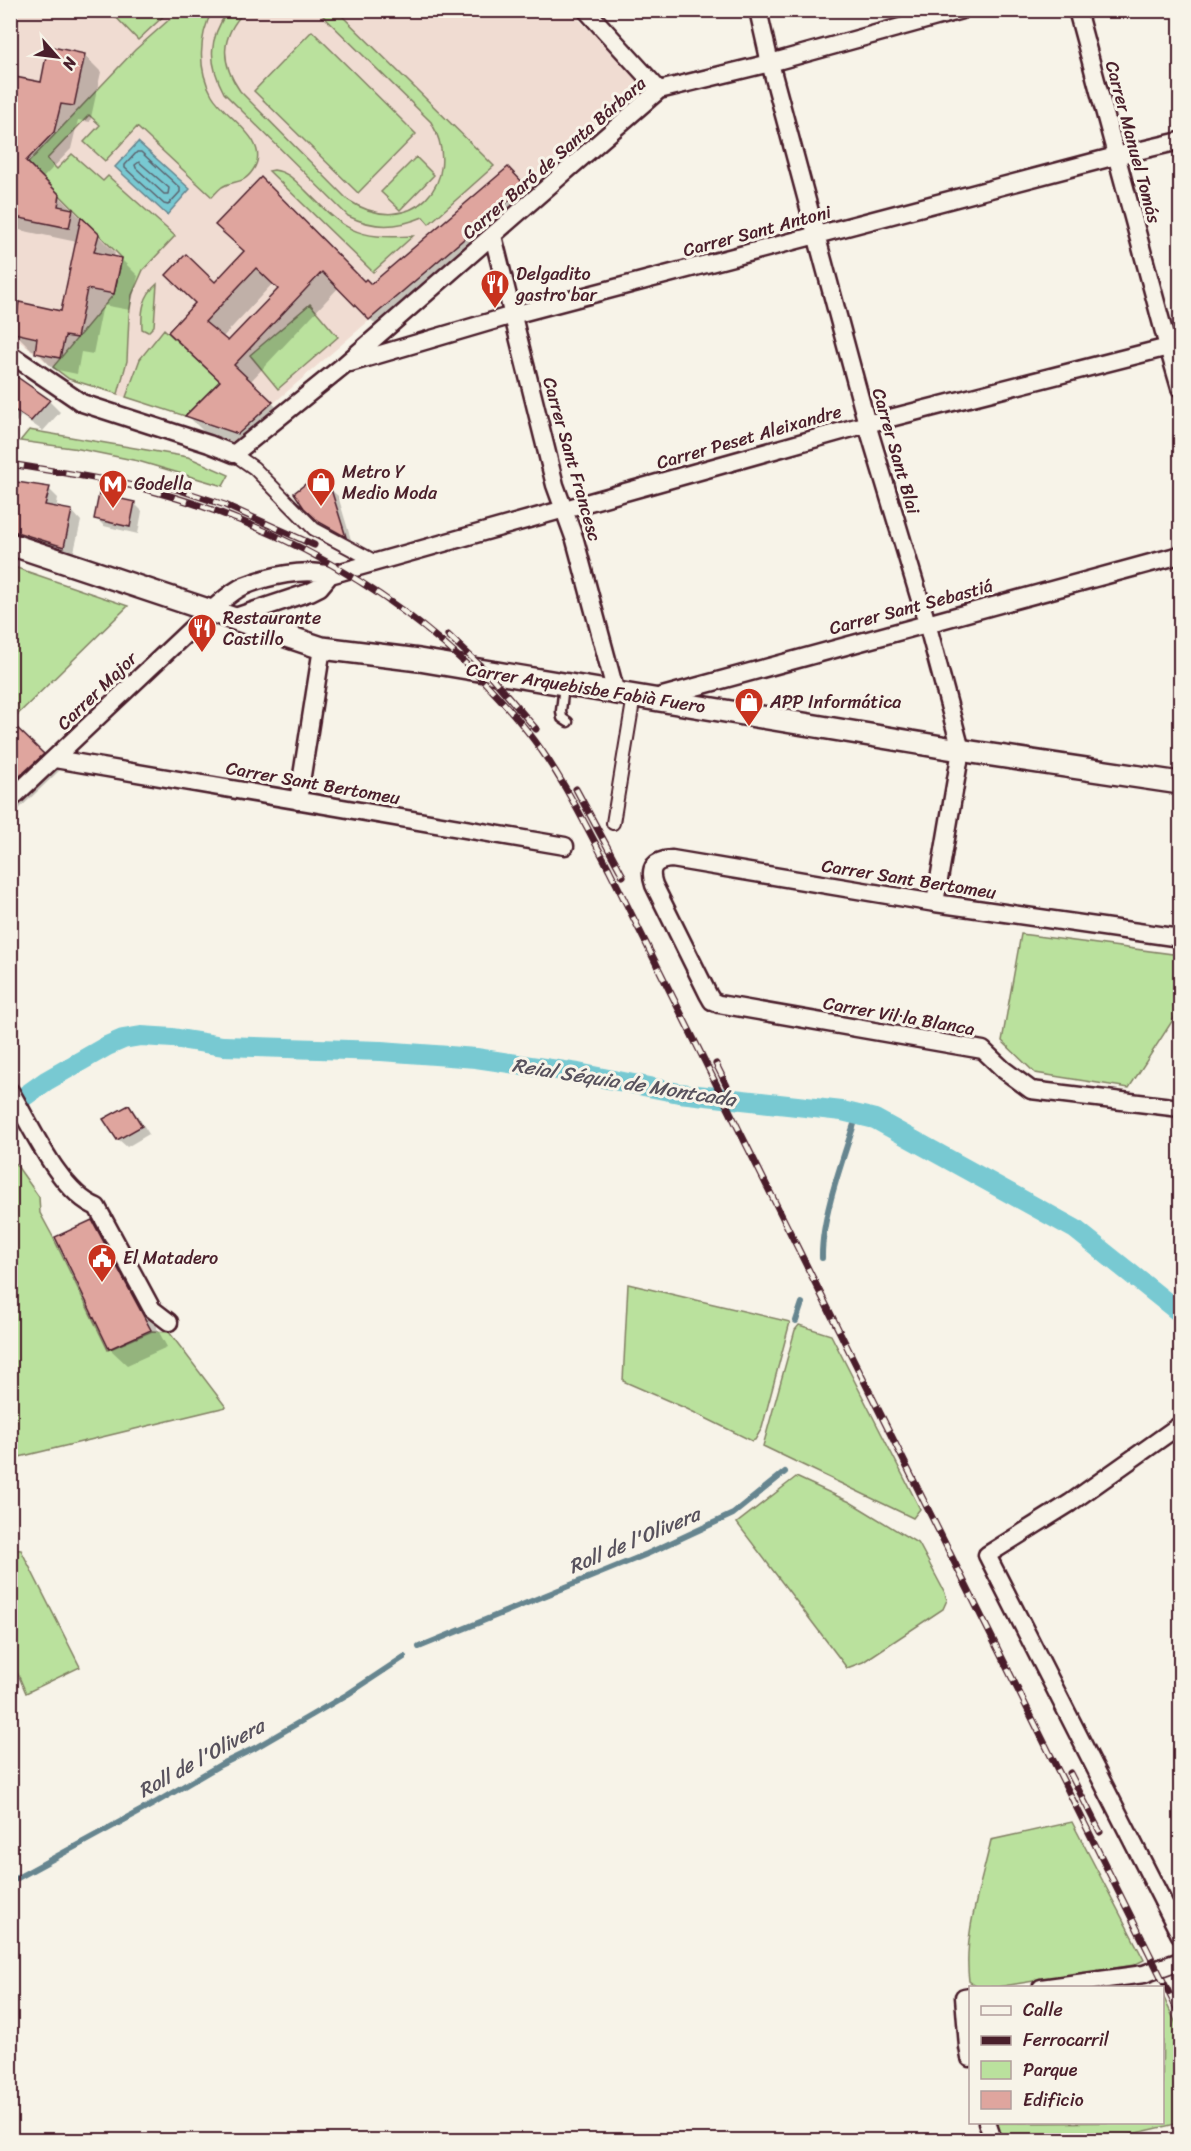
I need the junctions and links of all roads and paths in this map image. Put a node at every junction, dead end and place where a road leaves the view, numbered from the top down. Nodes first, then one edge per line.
1 (586, 10) edge
2 (758, 10) edge
3 (962, 10) edge
4 (1077, 10) edge
5 (770, 63) junction
6 (659, 90) junction
7 (1180, 141) edge
8 (1116, 156) junction
9 (493, 236) junction
10 (817, 236) junction
11 (513, 315) junction
12 (1174, 345) edge
13 (10, 354) edge
14 (344, 364) junction
15 (1180, 388) edge
16 (867, 424) junction
17 (234, 454) junction
18 (565, 510) junction
19 (10, 544) edge
20 (1180, 555) edge
21 (374, 561) junction
22 (330, 575) junction
23 (210, 610) junction
24 (232, 618) junction
25 (927, 623) junction
26 (322, 648) junction
27 (564, 684) junction
28 (634, 696) junction
29 (568, 722) dead end
30 (961, 750) junction
31 (55, 759) junction
32 (1180, 783) edge
33 (10, 800) edge
34 (298, 801) junction
35 (613, 823) dead end
36 (565, 846) dead end
37 (654, 885) joint
38 (935, 903) junction
39 (1180, 938) edge
40 (10, 1091) edge
41 (1180, 1108) edge
42 (169, 1322) dead end
43 (1180, 1425) edge
44 (1180, 1935) edge
45 (1180, 1960) edge
46 (1056, 1986) edge
47 (969, 1996) edge
48 (969, 2053) edge
49 (988, 2124) edge
50 (993, 2140) edge

1 - 6 street
2 - 5 street, Carrer Sant Blai
3 - 5 street, Carrer Baró de Santa Bárbara
4 - 8 street, Carrer Manuel Tomás
5 - 6 street, Carrer Baró de Santa Bárbara
5 - 10 street, Carrer Sant Blai
6 - 9 street, Carrer Baró de Santa Bárbara
7 - 8 street, Carrer Sant Antoni
8 - 10 street, Carrer Sant Antoni
8 - 12 street, Carrer Manuel Tomás
9 - 11 street, Carrer Sant Francesc
9 - 14 street, Carrer Baró de Santa Bárbara
10 - 11 street, Carrer Sant Antoni
10 - 16 street, Carrer Sant Blai
11 - 14 street, Carrer Sant Antoni
11 - 18 street, Carrer Sant Francesc
12 - 15 street, Carrer Manuel Tomás
12 - 16 street, Carrer Peset Aleixandre
13 - 17 street
14 - 17 street, Carrer Baró de Santa Bárbara
16 - 18 street, Carrer Peset Aleixandre
16 - 25 street, Carrer Sant Blai
17 - 21 street
18 - 21 street, Carrer Peset Aleixandre
18 - 28 street, Carrer Sant Francesc
19 - 23 street, Carrer Arquebisbe Fabià Fuero
20 - 25 street, Carrer Sant Sebastiá
21 - 22 street, Carrer Peset Aleixandre
22 - 23 street, Carrer Major
22 - 24 street
23 - 24 street, Carrer Arquebisbe Fabià Fuero
23 - 31 street, Carrer Major
24 - 26 street, Carrer Arquebisbe Fabià Fuero
25 - 28 street, Carrer Sant Sebastiá
25 - 30 street, Carrer Sant Blai
26 - 27 street, Carrer Arquebisbe Fabià Fuero
26 - 34 street
27 - 28 street, Carrer Arquebisbe Fabià Fuero
27 - 29 lane
28 - 30 street, Carrer Arquebisbe Fabià Fuero
28 - 35 street
30 - 32 street, Carrer Arquebisbe Fabià Fuero
30 - 38 street, Carrer Sant Blai
31 - 33 street, Carrer Major
31 - 34 street, Carrer Sant Bertomeu
34 - 36 street, Carrer Sant Bertomeu
37 - 38 street, Carrer Sant Bertomeu
37 - 41 street, Carrer Vil·la Blanca
38 - 39 street, Carrer Sant Bertomeu
40 - 42 street
43 - 44 street
45 - 46 street
47 - 48 street
49 - 50 street

